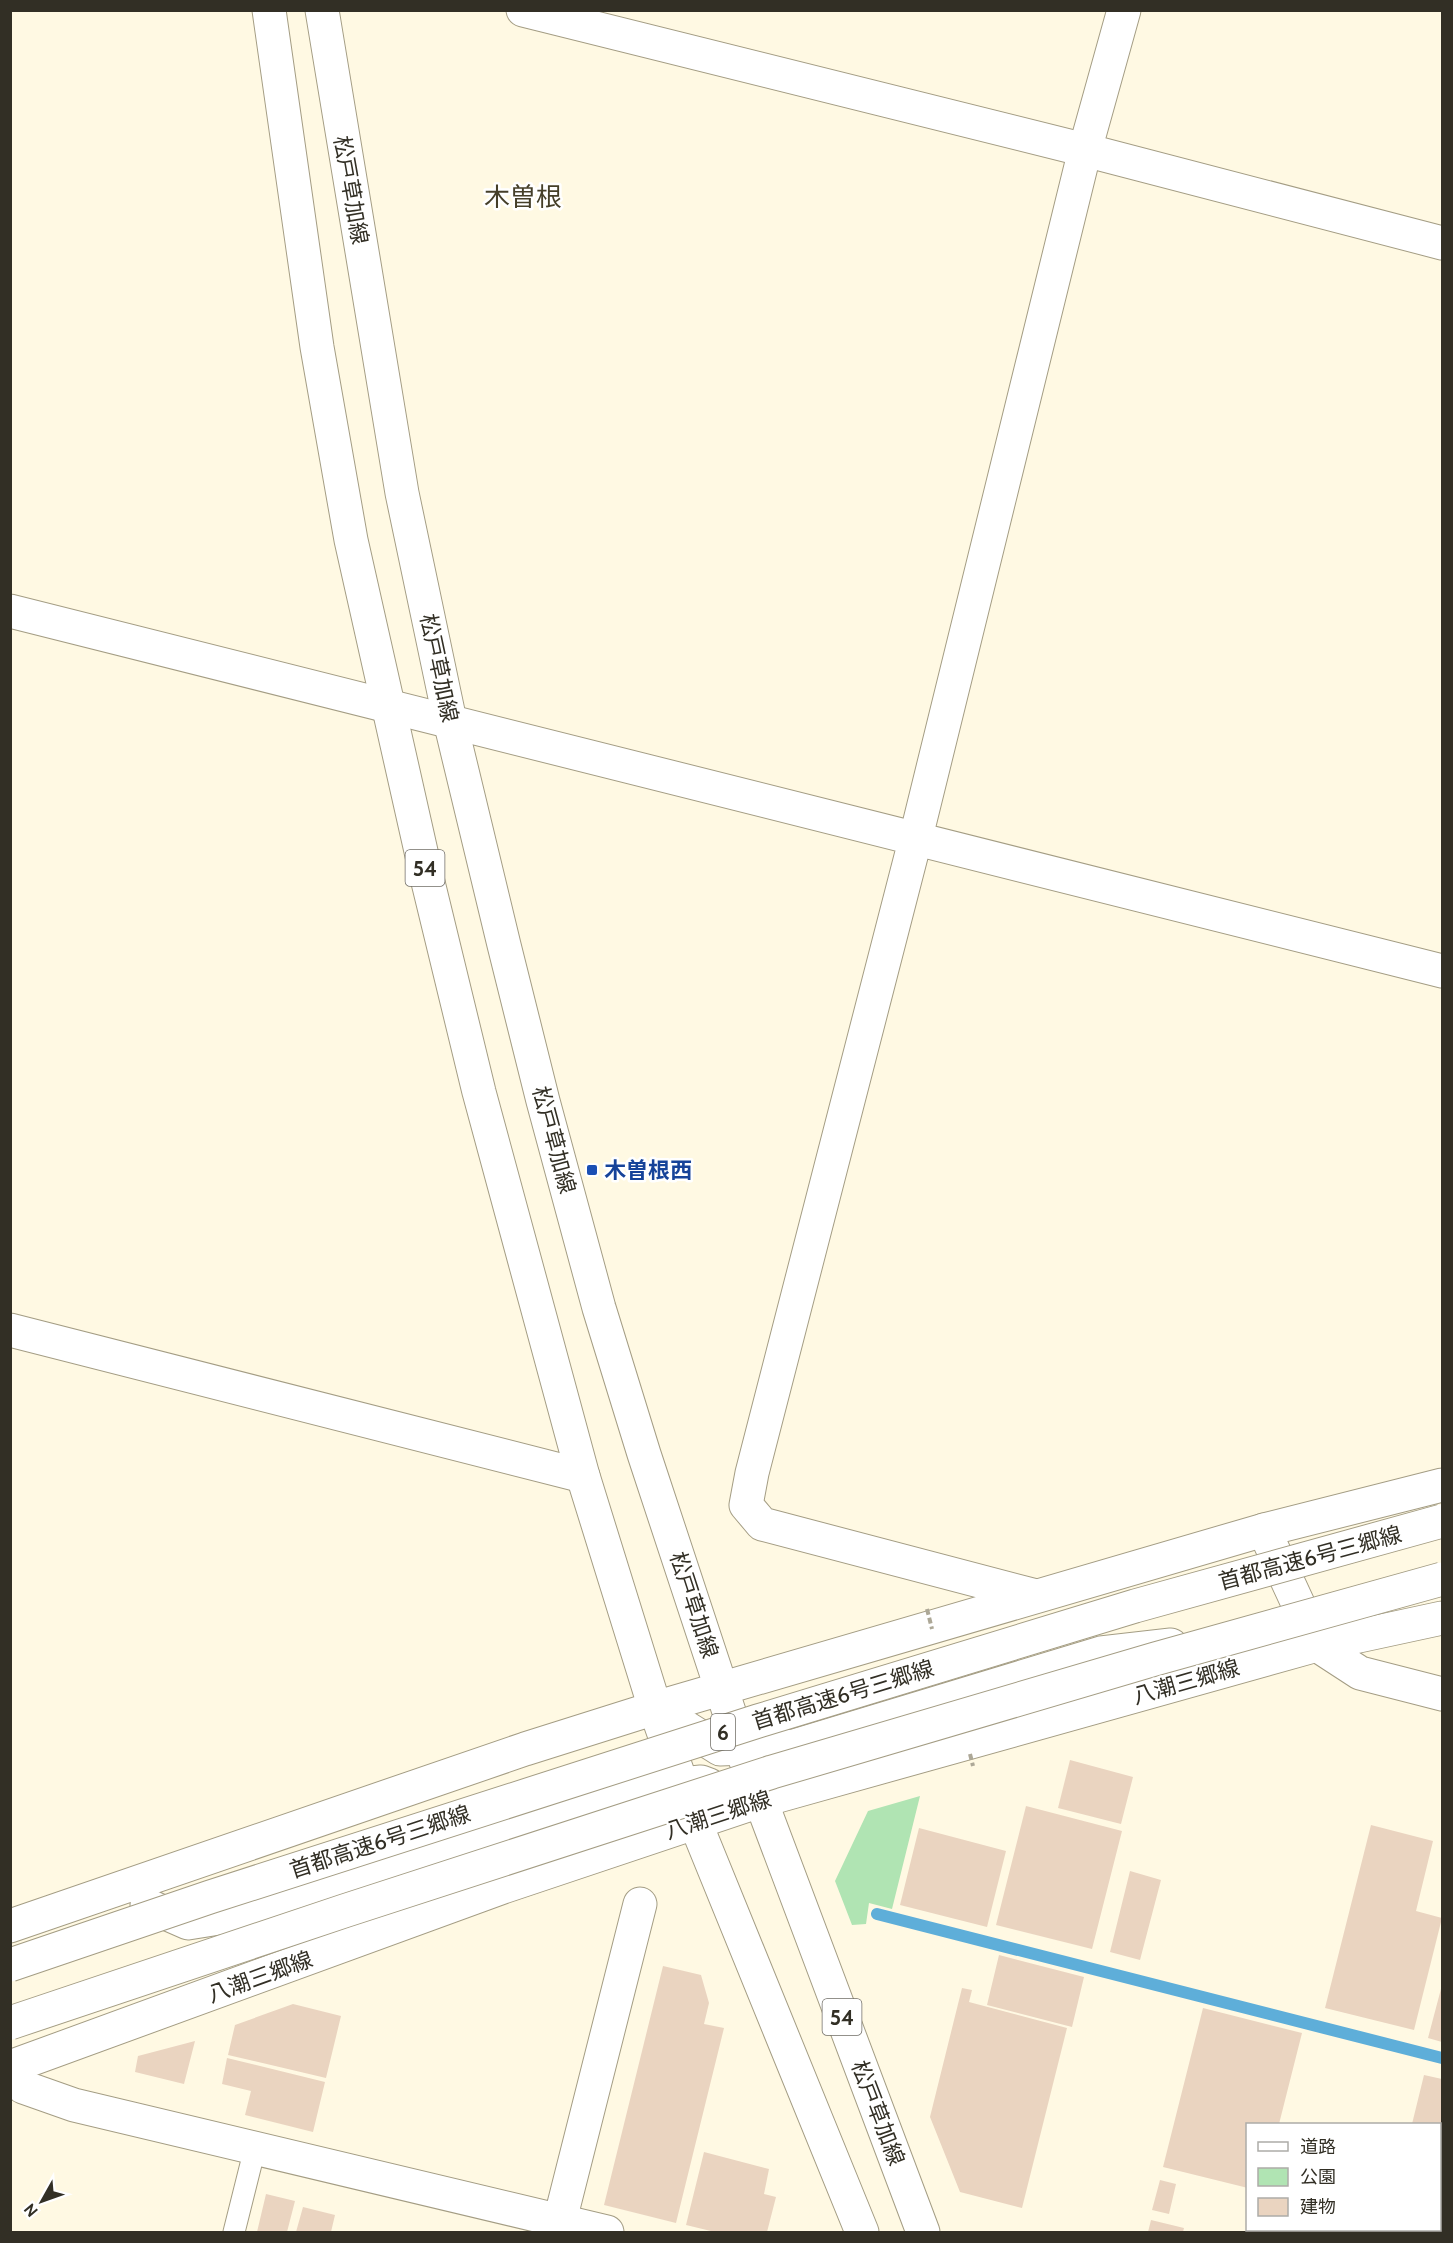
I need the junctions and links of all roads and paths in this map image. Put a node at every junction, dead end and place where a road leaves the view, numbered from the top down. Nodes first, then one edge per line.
1 (269, 10) edge
2 (322, 10) edge
3 (523, 10) edge
4 (1124, 10) edge
5 (1085, 150) junction
6 (1443, 243) edge
7 (10, 611) edge
8 (389, 707) junction
9 (450, 721) junction
10 (916, 837) junction
11 (1443, 971) edge
12 (10, 1330) edge
13 (583, 1476) junction
14 (1443, 1485) edge
15 (1443, 1521) edge
16 (1264, 1530) junction
17 (1443, 1579) edge
18 (1036, 1596) junction
19 (1443, 1617) edge
20 (1317, 1645) junction
21 (721, 1689) junction
22 (1443, 1695) edge
23 (655, 1708) junction
24 (741, 1748) junction
25 (682, 1784) junction
26 (760, 1801) junction
27 (695, 1822) junction
28 (115, 1891) junction
29 (640, 1904) dead end
30 (10, 1926) edge
31 (10, 1965) edge
32 (10, 2023) edge
33 (10, 2069) edge
34 (255, 2148) junction
35 (558, 2227) edge
36 (234, 2232) edge
37 (607, 2232) edge
38 (862, 2232) edge
39 (923, 2232) edge

1 - 8 main road, 54
2 - 9 main road, 松戸草加線 / 54
3 - 5 main road
4 - 5 main road
5 - 6 main road
5 - 10 main road
7 - 8 main road
8 - 9 main road
8 - 13 main road, 54
9 - 10 main road
9 - 21 main road, 松戸草加線 / 54
10 - 11 main road
10 - 18 main road
12 - 13 main road
13 - 23 main road, 54
14 - 16 main road
15 - 31 main road, 首都高速6号三郷線 / 6, bridge
16 - 18 main road
16 - 20 main road
17 - 32 main road, 6, bridge
18 - 21 main road
19 - 20 main road, 八潮三郷線
20 - 22 main road
20 - 24 main road
20 - 26 main road, 八潮三郷線
21 - 23 main road
21 - 24 main road, 松戸草加線 / 54
23 - 24 main road
23 - 25 main road, 54
23 - 28 main road
24 - 26 main road, 松戸草加線 / 54
25 - 26 main road
25 - 27 main road, 54
25 - 28 main road
26 - 27 main road, 八潮三郷線
26 - 39 main road, 松戸草加線 / 54
27 - 33 main road, 八潮三郷線
27 - 38 main road, 54
28 - 30 main road
29 - 35 main road
33 - 34 main road
34 - 35 main road
34 - 36 lane
35 - 37 main road

